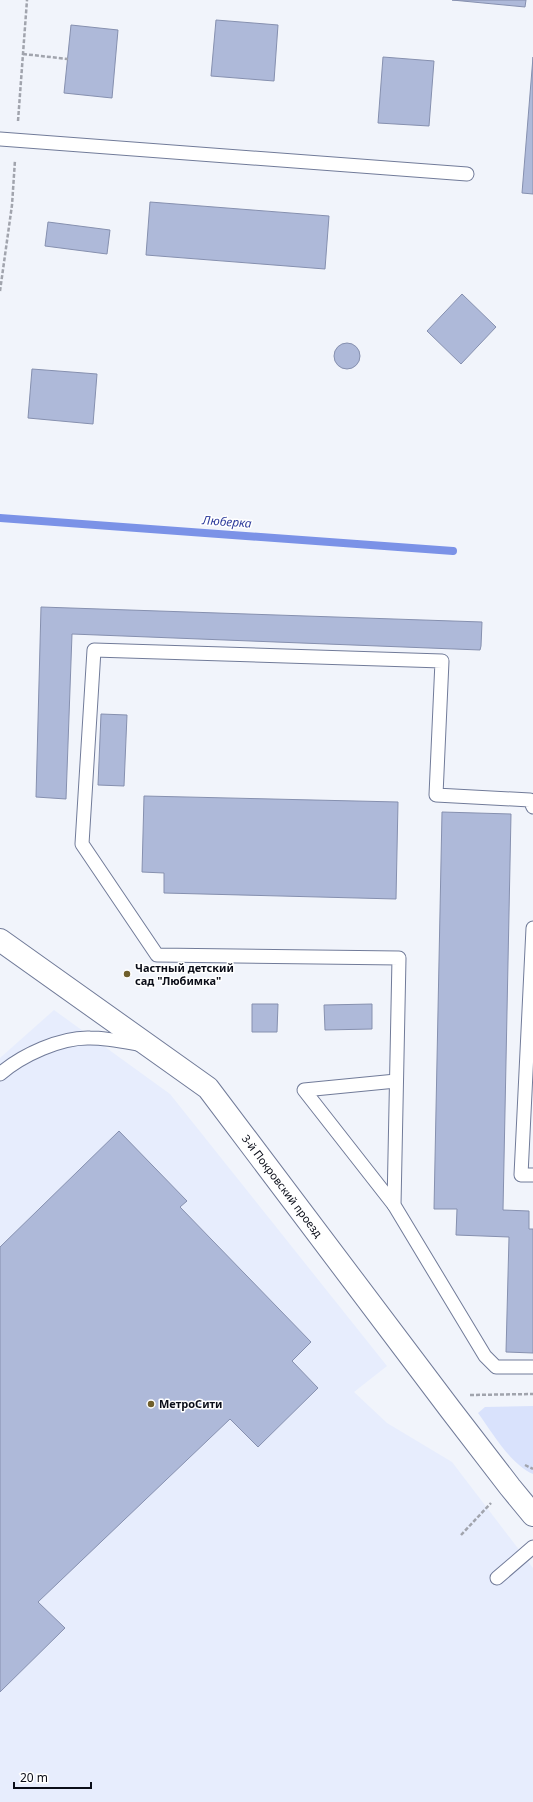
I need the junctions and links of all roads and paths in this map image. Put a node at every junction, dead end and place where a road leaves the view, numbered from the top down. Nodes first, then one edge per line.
1 (27, 0) edge
2 (23, 54) junction
3 (68, 59) dead end
4 (0, 139) edge
5 (17, 140) junction
6 (467, 174) dead end
7 (0, 291) edge
8 (533, 807) edge
9 (533, 930) edge
10 (0, 940) edge
11 (531, 1014) edge
12 (148, 1045) junction
13 (0, 1074) edge
14 (396, 1081) junction
15 (529, 1087) edge
16 (533, 1175) edge
17 (394, 1205) junction
18 (533, 1367) edge
19 (533, 1394) edge
20 (450, 1409) junction
21 (510, 1487) junction
22 (533, 1494) edge
23 (533, 1515) edge
24 (533, 1547) edge
25 (497, 1578) dead end

1 - 2 path
2 - 3 path
2 - 5 path
4 - 5 lane
5 - 6 lane
5 - 7 path
8 - 14 lane
9 - 11 lane
10 - 12 street, 3-й Покровский проезд
11 - 15 lane
12 - 13 lane
12 - 20 street, 3-й Покровский проезд
14 - 17 lane
14 - 17 lane
15 - 16 lane
17 - 18 lane
19 - 20 path
20 - 21 street, 3-й Покровский проезд
21 - 22 street
21 - 23 street, 3-й Покровский проезд
24 - 25 lane

